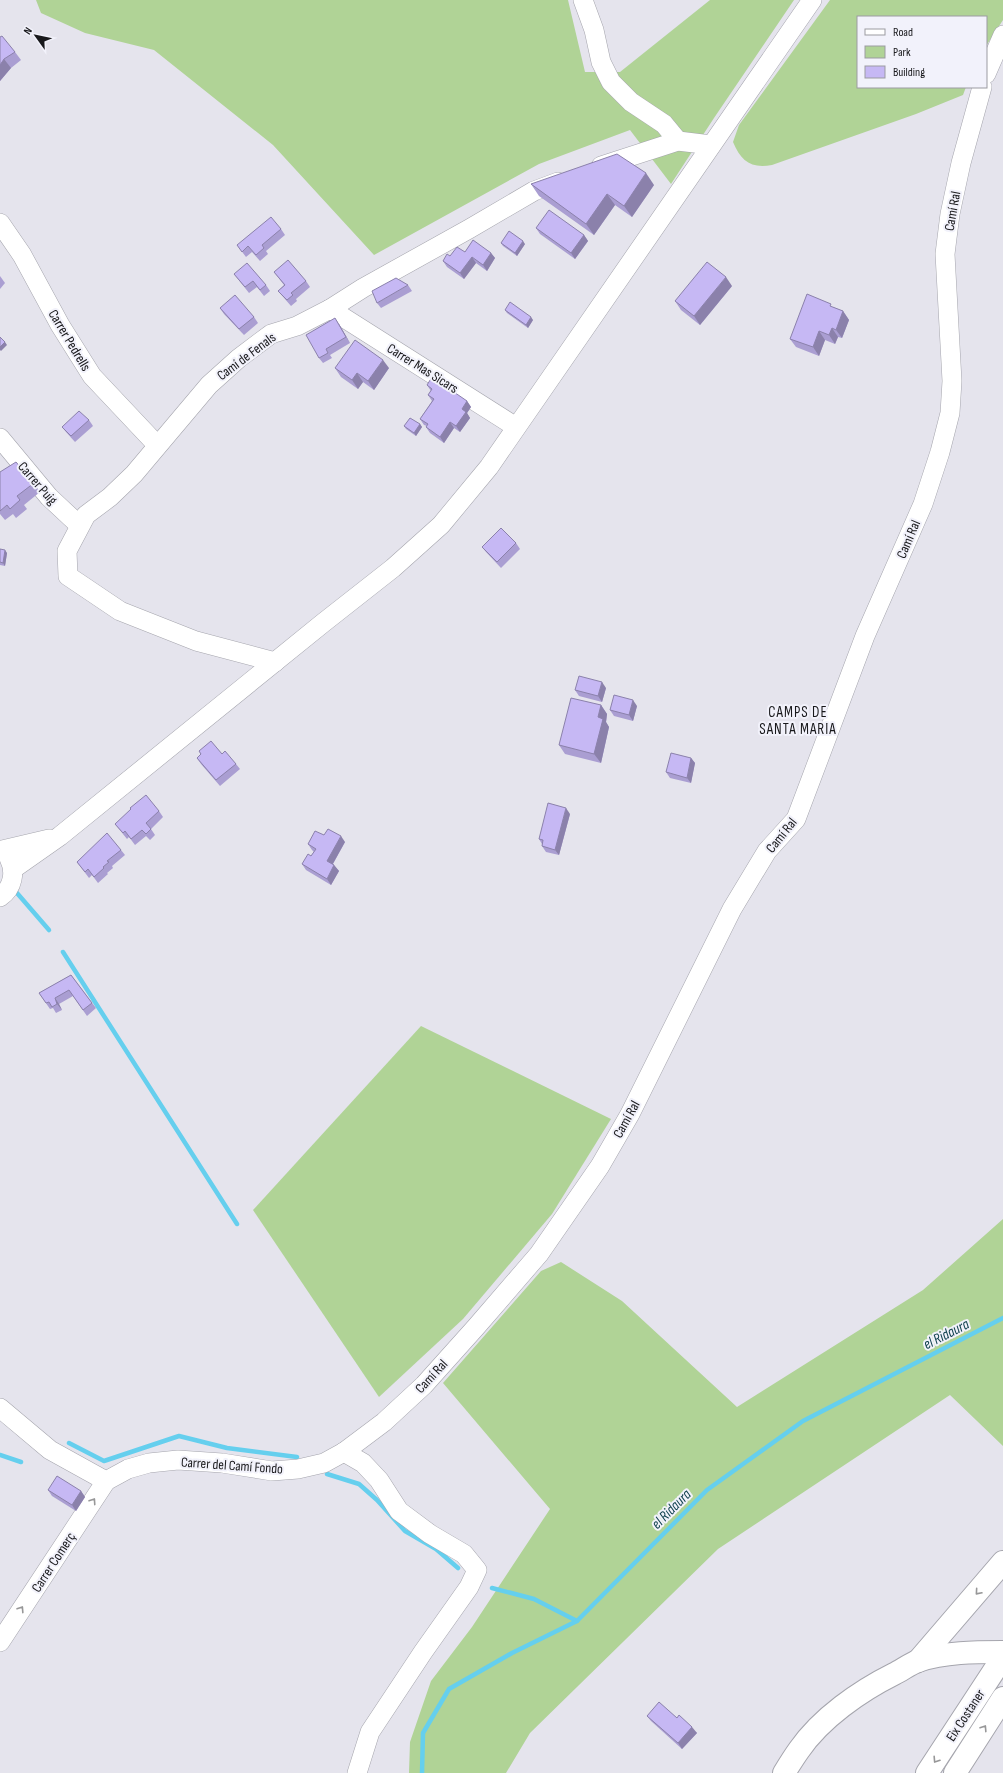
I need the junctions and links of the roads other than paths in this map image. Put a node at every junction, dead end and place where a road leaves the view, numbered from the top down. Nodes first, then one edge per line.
1 (583, 0) edge
2 (812, 0) edge
3 (1003, 34) edge
4 (987, 72) edge
5 (982, 88) edge
6 (678, 141) junction
7 (711, 145) junction
8 (0, 223) edge
9 (330, 309) junction
10 (516, 427) junction
11 (0, 438) edge
12 (157, 445) junction
13 (79, 525) junction
14 (275, 662) junction
15 (60, 836) junction
16 (1, 849) edge
17 (13, 869) junction
18 (0, 897) edge
19 (0, 1408) edge
20 (344, 1452) junction
21 (106, 1481) junction
22 (1003, 1562) edge
23 (0, 1642) edge
24 (1003, 1652) edge
25 (1003, 1657) edge
26 (918, 1661) junction
27 (1003, 1698) edge
28 (357, 1773) edge
29 (784, 1773) edge
30 (927, 1773) edge
31 (955, 1773) edge

1 - 6 street
2 - 7 street
3 - 4 street
5 - 20 street, Camí Ral
6 - 7 street, Camí de Fenals
6 - 9 street, Camí de Fenals
7 - 10 street
8 - 12 street, Carrer Pedrells
9 - 10 street, Carrer Mas Sicars
9 - 12 street, Camí de Fenals
10 - 14 street
11 - 13 street, Carrer Puig
12 - 13 street, Camí de Fenals
13 - 14 street, Camí de Fenals
14 - 15 street
15 - 16 street
15 - 17 street
16 - 17 street
17 - 18 street
19 - 21 street
20 - 21 street, Carrer del Camí Fondo
20 - 28 street
23 -> 21 street, Carrer Comerç
22 -> 26 main road
24 - 26 main road
25 -> 30 main road, Eix Costaner
26 - 29 main road
31 -> 27 main road, Eix Costaner

